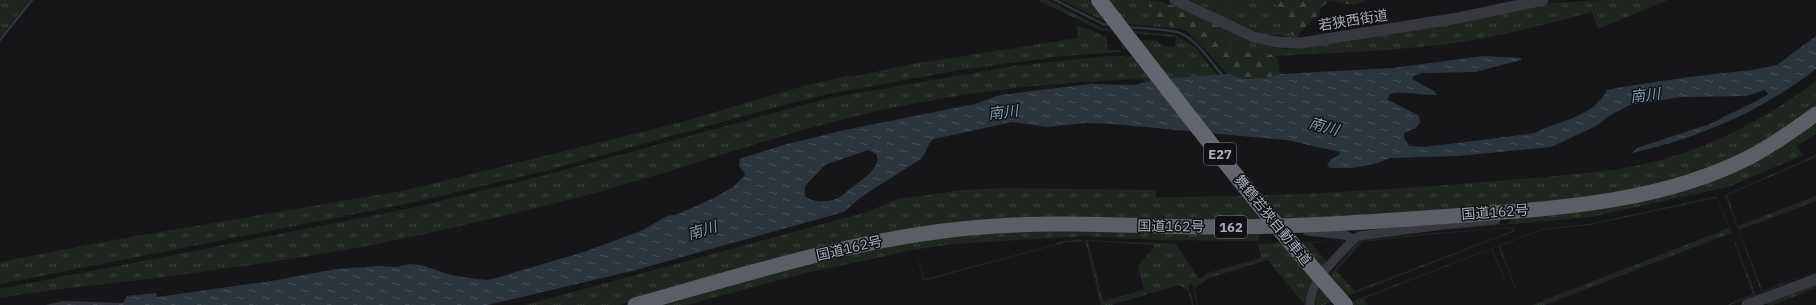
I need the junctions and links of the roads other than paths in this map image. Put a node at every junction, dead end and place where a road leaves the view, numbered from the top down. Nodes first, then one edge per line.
1 (1099, 0) edge
2 (1175, 0) edge
3 (1543, 0) edge
4 (1812, 119) edge
5 (1499, 212) junction
6 (1288, 226) junction
7 (1354, 239) junction
8 (1816, 279) edge
9 (635, 305) edge
10 (1310, 305) edge
11 (1345, 305) edge
12 (1747, 305) edge

1 - 11 highway, 舞鶴若狭自動車道 / E27, bridge
2 - 3 street, 若狭西街道
4 - 5 highway, 国道162号 / 162
5 - 6 highway, 国道162号 / 162
5 - 7 street
6 - 7 street
6 - 9 highway, 国道162号 / 162
7 - 10 street
8 - 12 street

